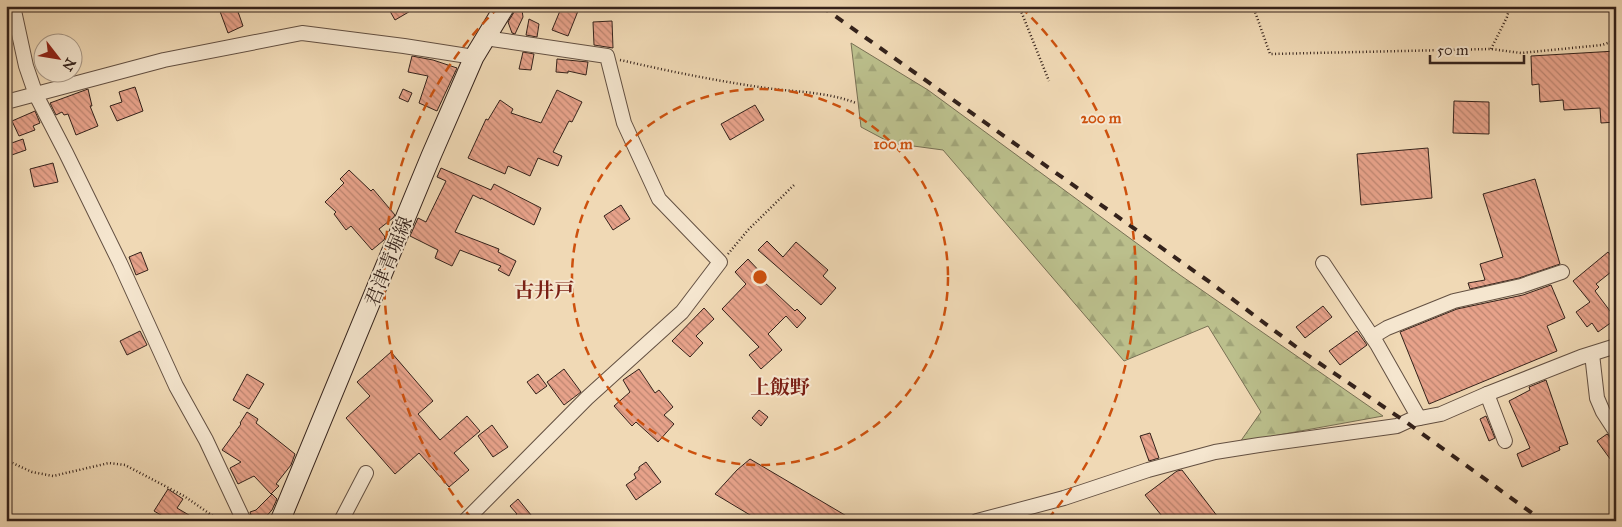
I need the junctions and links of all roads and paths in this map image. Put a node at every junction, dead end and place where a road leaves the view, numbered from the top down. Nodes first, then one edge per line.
1 (13, 6) edge
2 (505, 6) edge
3 (1018, 6) edge
4 (1253, 6) edge
5 (1510, 6) edge
6 (485, 38) junction
7 (1616, 40) edge
8 (1491, 49) junction
9 (607, 56) junction
10 (474, 57) junction
11 (1049, 81) dead end
12 (36, 95) junction
13 (6, 102) edge
14 (856, 103) dead end
15 (794, 184) dead end
16 (720, 262) junction
17 (1323, 263) dead end
18 (1562, 272) dead end
19 (1372, 337) junction
20 (1616, 346) edge
21 (1592, 354) junction
22 (1487, 394) junction
23 (1419, 418) junction
24 (1616, 432) edge
25 (1506, 441) dead end
26 (6, 460) edge
27 (366, 474) dead end
28 (220, 521) edge
29 (244, 521) edge
30 (280, 521) edge
31 (341, 521) edge
32 (465, 521) edge
33 (976, 521) edge

1 - 12 street
2 - 6 main road, 君津青堀線
3 - 11 path
4 - 8 path
5 - 8 path
6 - 9 street
6 - 10 main road, 君津青堀線
7 - 8 path
9 - 14 path
9 - 16 street
10 - 12 street
10 - 30 main road, 君津青堀線
12 - 13 street
12 - 29 street
15 - 16 path
16 - 32 street
17 - 19 street
18 - 19 street
19 - 23 street
20 - 21 street
21 - 22 street
21 - 24 street
22 - 23 street
22 - 25 street
23 - 33 street
26 - 28 path
27 - 31 street

